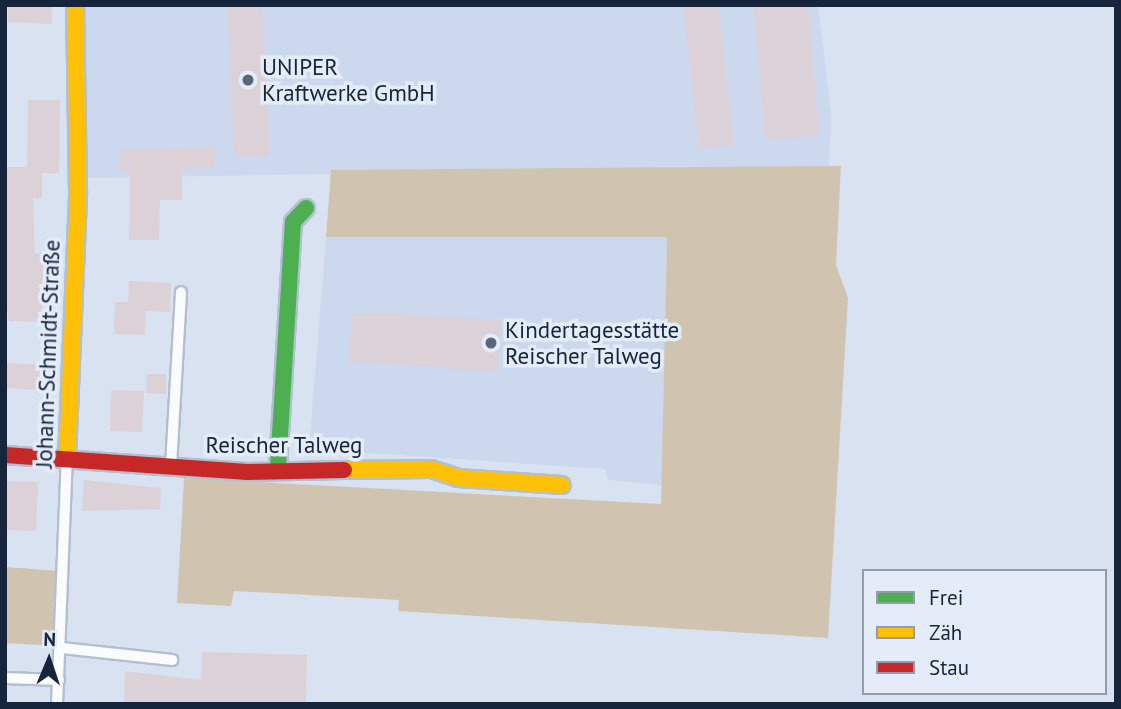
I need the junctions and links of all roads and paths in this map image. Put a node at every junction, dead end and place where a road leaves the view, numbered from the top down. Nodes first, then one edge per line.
1 (75, 5) edge
2 (306, 208) dead end
3 (181, 292) dead end
4 (5, 456) edge
5 (67, 459) junction
6 (171, 467) junction
7 (278, 467) junction
8 (562, 485) dead end
9 (62, 648) junction
10 (172, 660) dead end
11 (5, 678) edge
12 (59, 680) junction
13 (57, 704) edge

1 - 5 street, Johann-Schmidt-Straße
2 - 7 street
3 - 6 lane
4 - 5 street, Reischer Talweg
5 - 6 street, Reischer Talweg
5 - 9 lane, Johann-Schmidt-Straße
6 - 7 street, Reischer Talweg
7 - 8 street, Reischer Talweg
9 - 10 lane
9 - 12 lane, Johann-Schmidt-Straße
11 - 12 lane
12 - 13 lane, Johann-Schmidt-Straße

